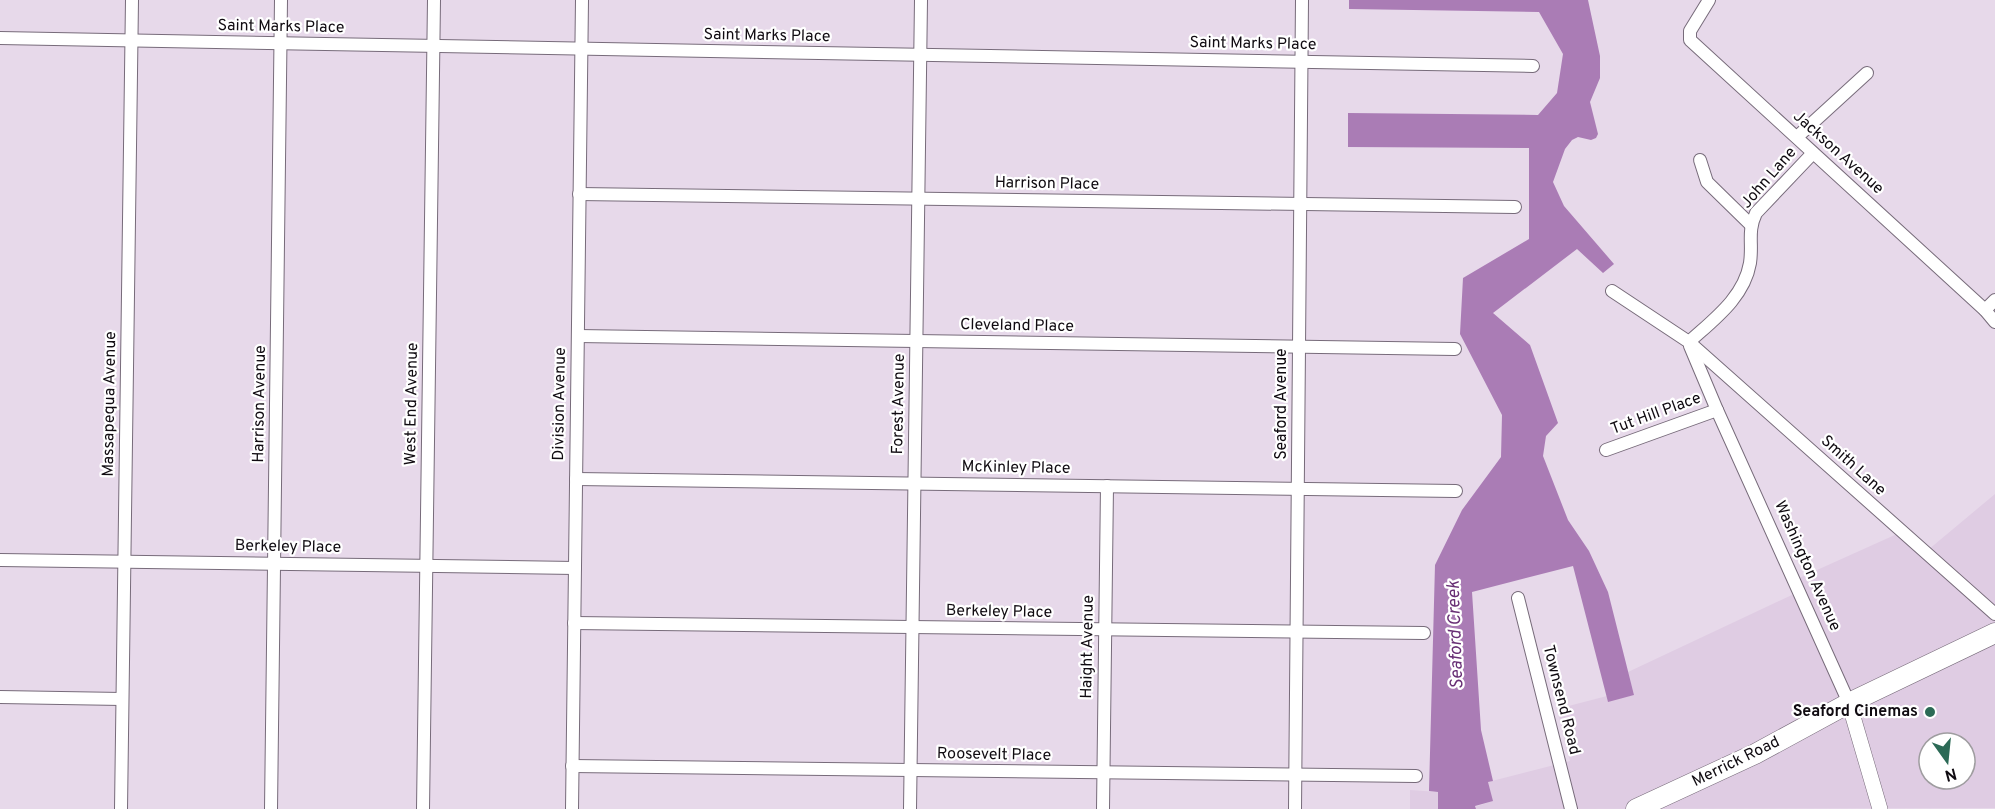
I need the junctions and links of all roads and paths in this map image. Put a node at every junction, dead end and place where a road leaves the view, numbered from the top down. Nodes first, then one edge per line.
1 (132, 0) edge
2 (281, 0) edge
3 (435, 0) edge
4 (582, 0) edge
5 (921, 0) edge
6 (1302, 0) edge
7 (1708, 0) edge
8 (0, 38) edge
9 (131, 41) junction
10 (280, 43) junction
11 (434, 46) junction
12 (581, 49) junction
13 (920, 55) junction
14 (1301, 62) junction
15 (1533, 66) dead end
16 (1867, 73) dead end
17 (1797, 137) junction
18 (1813, 153) junction
19 (1700, 160) dead end
20 (579, 194) junction
21 (918, 198) junction
22 (1300, 204) junction
23 (1515, 207) dead end
24 (1750, 225) junction
25 (1612, 291) dead end
26 (1995, 300) edge
27 (1985, 310) junction
28 (1995, 322) edge
29 (578, 336) junction
30 (916, 341) junction
31 (1689, 342) junction
32 (1299, 346) junction
33 (1455, 349) dead end
34 (1717, 410) junction
35 (1606, 450) dead end
36 (576, 480) junction
37 (914, 483) junction
38 (1107, 486) junction
39 (1298, 489) junction
40 (1456, 491) dead end
41 (0, 560) edge
42 (124, 561) junction
43 (274, 564) junction
44 (427, 566) junction
45 (575, 568) junction
46 (1518, 598) dead end
47 (1995, 614) edge
48 (574, 623) junction
49 (912, 627) junction
50 (1104, 631) junction
51 (1296, 632) junction
52 (1424, 633) dead end
53 (1995, 633) edge
54 (0, 697) edge
55 (122, 699) junction
56 (1849, 703) junction
57 (572, 766) junction
58 (910, 770) junction
59 (1103, 772) junction
60 (1295, 775) junction
61 (1416, 776) dead end
62 (121, 809) edge
63 (272, 809) edge
64 (423, 809) edge
65 (572, 809) edge
66 (910, 809) edge
67 (1103, 809) edge
68 (1295, 809) edge
69 (1571, 809) edge
70 (1636, 809) edge
71 (1880, 809) edge

1 - 9 street, Massapequa Avenue
2 - 10 street, Harrison Avenue
3 - 11 street, West End Avenue
4 - 12 street, Division Avenue
5 - 13 street, Forest Avenue
6 - 14 street, Seaford Avenue
7 - 17 street, Jackson Avenue
8 - 9 street, Saint Marks Place
9 - 10 street, Saint Marks Place
9 - 42 street, Massapequa Avenue
10 - 11 street, Saint Marks Place
10 - 43 street, Harrison Avenue
11 - 12 street, Saint Marks Place
11 - 44 street, West End Avenue
12 - 13 street, Saint Marks Place
12 - 20 street, Division Avenue
13 - 14 street, Saint Marks Place
13 - 21 street, Forest Avenue
14 - 15 street, Saint Marks Place
14 - 22 street, Seaford Avenue
16 - 17 street
17 - 18 street, Jackson Avenue
18 - 24 street, John Lane
18 - 27 street, Jackson Avenue
19 - 24 street, John Lane
20 - 21 street, Harrison Place
20 - 29 street, Division Avenue
21 - 22 street, Harrison Place
21 - 30 street, Forest Avenue
22 - 23 street, Harrison Place
22 - 32 street, Seaford Avenue
24 - 31 street, John Lane
25 - 31 street, Smith Lane
26 - 27 street
27 - 28 street, Jackson Avenue
29 - 30 street, Cleveland Place
29 - 36 street, Division Avenue
30 - 32 street, Cleveland Place
30 - 37 street, Forest Avenue
31 - 34 street, Washington Avenue
31 - 47 street, Smith Lane
32 - 33 street, Cleveland Place
32 - 39 street, Seaford Avenue
34 - 35 street, Tut Hill Place
34 - 56 street, Washington Avenue
36 - 37 street, McKinley Place
36 - 45 street, Division Avenue
37 - 38 street, McKinley Place
37 - 49 street, Forest Avenue
38 - 39 street, McKinley Place
38 - 50 street, Haight Avenue
39 - 40 street, McKinley Place
39 - 51 street, Seaford Avenue
41 - 42 street, Berkeley Place
42 - 43 street, Berkeley Place
42 - 55 street, Massapequa Avenue
43 - 44 street, Berkeley Place
43 - 63 street, Harrison Avenue
44 - 45 street, Berkeley Place
44 - 64 street, West End Avenue
45 - 48 street, Division Avenue
46 - 69 street, Townsend Road
48 - 49 street, Berkeley Place
48 - 57 street, Division Avenue
49 - 50 street, Berkeley Place
49 - 58 street, Forest Avenue
50 - 51 street, Berkeley Place
50 - 59 street, Haight Avenue
51 - 52 street, Berkeley Place
51 - 60 street, Seaford Avenue
53 - 56 main road, Merrick Road
54 - 55 street
55 - 62 street, Massapequa Avenue
56 - 70 main road, Merrick Road
56 - 71 street, Washington Avenue
57 - 58 street, Roosevelt Place
57 - 65 street, Division Avenue
58 - 59 street, Roosevelt Place
58 - 66 street, Forest Avenue
59 - 60 street, Roosevelt Place
59 - 67 street, Haight Avenue
60 - 61 street, Roosevelt Place
60 - 68 street, Seaford Avenue

